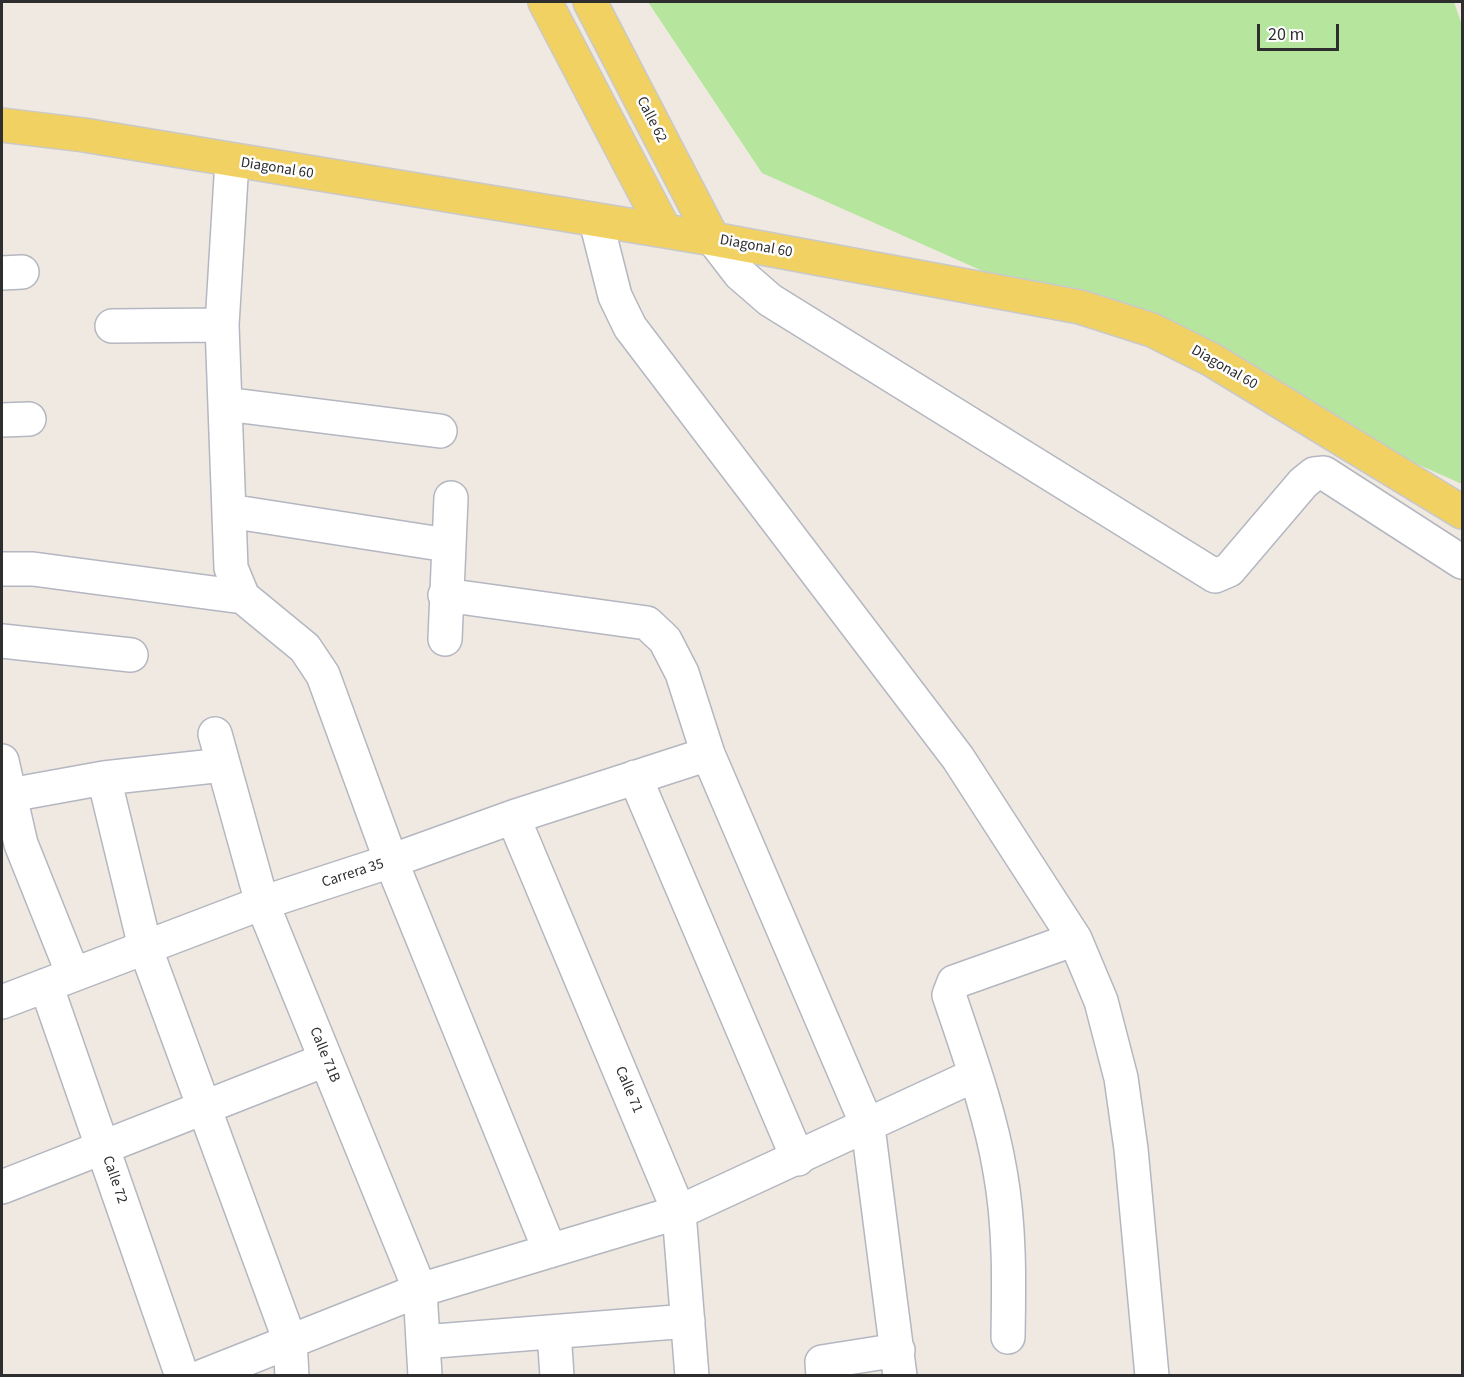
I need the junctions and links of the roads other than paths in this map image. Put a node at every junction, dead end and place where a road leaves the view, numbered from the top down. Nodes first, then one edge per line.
1 (545, 2) edge
2 (590, 2) edge
3 (2, 125) edge
4 (232, 161) junction
5 (596, 221) junction
6 (665, 231) junction
7 (712, 239) junction
8 (222, 325) junction
9 (112, 326) dead end
10 (225, 404) junction
11 (440, 431) dead end
12 (451, 498) dead end
13 (230, 511) junction
14 (1462, 512) edge
15 (447, 545) junction
16 (1462, 562) edge
17 (2, 569) edge
18 (445, 596) junction
19 (243, 597) junction
20 (445, 639) dead end
21 (2, 641) edge
22 (131, 656) dead end
23 (708, 754) junction
24 (2, 761) edge
25 (635, 777) junction
26 (104, 778) junction
27 (10, 795) junction
28 (513, 817) junction
29 (391, 861) junction
30 (261, 903) junction
31 (1075, 939) junction
32 (145, 947) junction
33 (59, 980) junction
34 (2, 1002) edge
35 (326, 1059) junction
36 (975, 1075) junction
37 (205, 1107) junction
38 (868, 1127) junction
39 (102, 1148) junction
40 (798, 1158) junction
41 (2, 1187) edge
42 (679, 1212) junction
43 (550, 1251) junction
44 (420, 1290) junction
45 (688, 1321) junction
46 (554, 1332) junction
47 (1008, 1337) dead end
48 (290, 1341) junction
49 (423, 1342) junction
50 (899, 1363) edge
51 (182, 1376) edge
52 (202, 1376) edge
53 (292, 1376) edge
54 (425, 1376) edge
55 (557, 1376) edge
56 (692, 1376) edge
57 (823, 1376) edge
58 (1152, 1376) edge

1 - 6 main road
2 - 7 main road, Calle 62
3 - 4 main road, Diagonal 60
4 - 5 main road, Diagonal 60
4 - 8 street
5 - 6 main road, Diagonal 60
5 - 31 street
6 - 7 main road, Diagonal 60
7 - 14 main road, Diagonal 60
7 - 16 street
8 - 9 street
8 - 10 street
10 - 11 street
10 - 13 street
12 - 15 street
13 - 15 street
13 - 19 street
15 - 18 street
17 - 19 street
18 - 20 street
18 - 23 street
19 - 29 street
21 - 22 street
23 - 25 street, Carrera 35
23 - 38 street
24 - 27 street, Calle 72
25 - 28 street, Carrera 35
25 - 40 street
26 - 27 street
26 - 30 street, Calle 71B
26 - 32 street
27 - 33 street, Calle 72
28 - 29 street, Carrera 35
28 - 42 street, Calle 71
29 - 30 street, Carrera 35
29 - 43 street
30 - 32 street, Carrera 35
30 - 35 street, Calle 71B
31 - 36 street
31 - 58 street
32 - 33 street, Carrera 35
32 - 37 street
33 - 34 street, Carrera 35
33 - 39 street, Calle 72
35 - 37 street
35 - 44 street, Calle 71B
36 - 38 street
36 - 47 street
37 - 39 street
37 - 48 street
38 - 40 street
38 - 50 street
39 - 41 street
39 - 51 street, Calle 72
40 - 42 street
42 - 43 street
42 - 45 street, Calle 71
43 - 44 street
44 - 48 street
44 - 49 street, Calle 71B
45 - 46 street
45 - 56 street, Calle 71
46 - 49 street
46 - 55 street
48 - 52 street
48 - 53 street
49 - 54 street, Calle 71B
50 - 57 street

